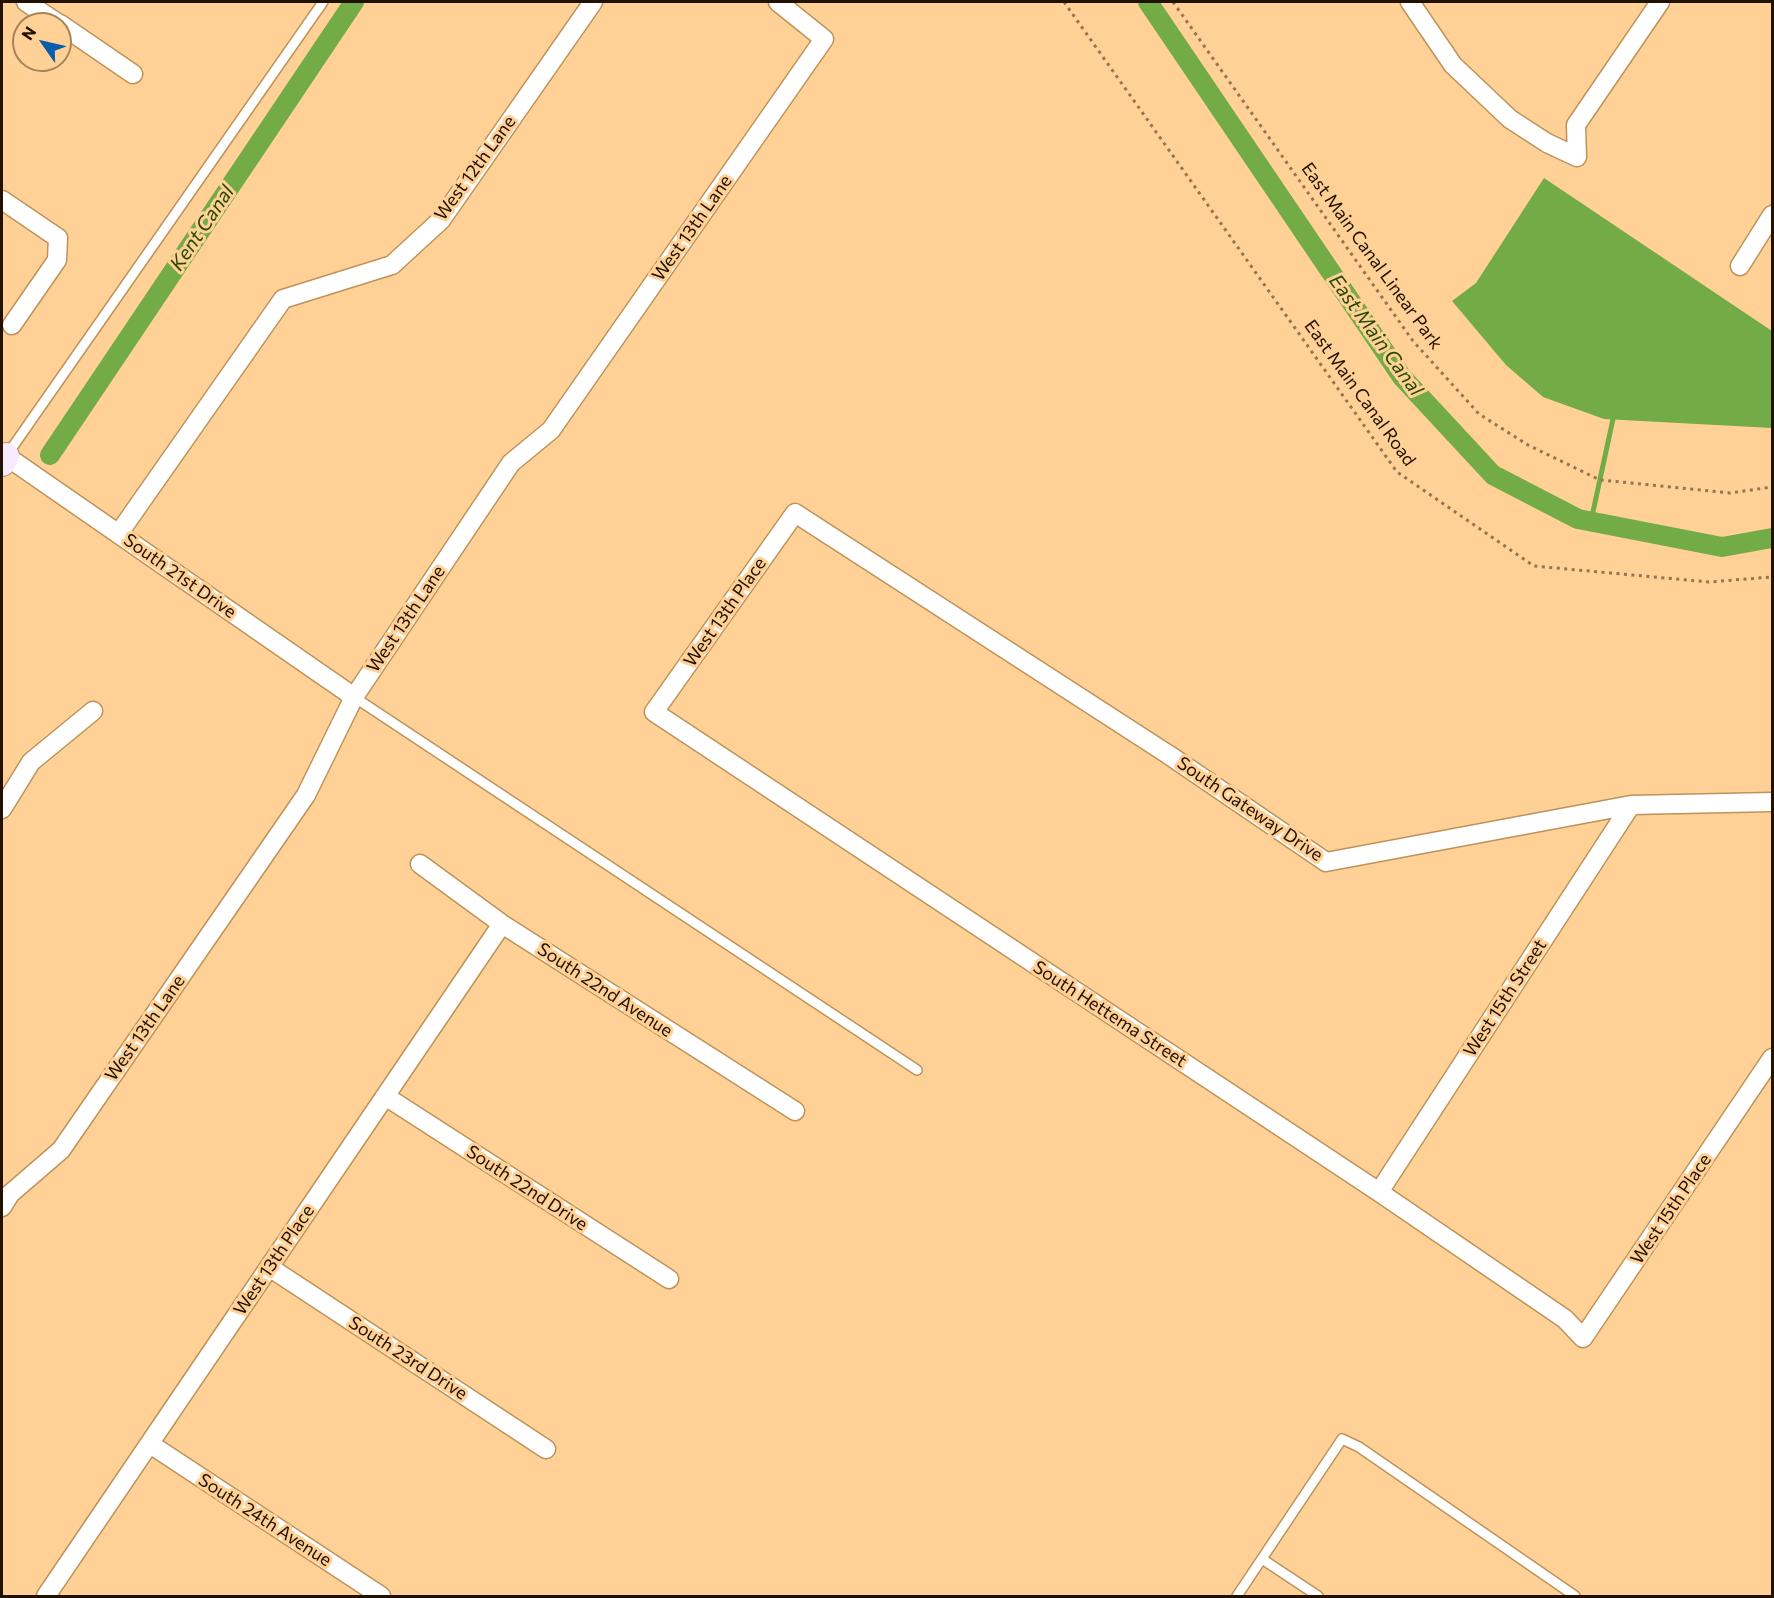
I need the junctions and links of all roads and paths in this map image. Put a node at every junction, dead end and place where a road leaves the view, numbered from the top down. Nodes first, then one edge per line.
1 (26, 2) edge
2 (323, 2) edge
3 (592, 2) edge
4 (778, 2) edge
5 (1064, 2) edge
6 (1173, 2) edge
7 (1410, 2) edge
8 (1660, 2) edge
9 (41, 12) edge
10 (72, 32) edge
11 (134, 74) dead end
12 (2, 200) edge
13 (1773, 215) edge
14 (1740, 266) dead end
15 (12, 325) dead end
16 (4, 459) edge
17 (1773, 487) edge
18 (795, 513) joint
19 (118, 533) junction
20 (1773, 578) edge
21 (354, 697) junction
22 (93, 711) dead end
23 (654, 712) joint
24 (1773, 802) edge
25 (1631, 806) junction
26 (2, 810) edge
27 (420, 864) dead end
28 (502, 924) junction
29 (1773, 1058) edge
30 (917, 1070) dead end
31 (385, 1096) junction
32 (795, 1112) dead end
33 (1379, 1192) junction
34 (2, 1207) edge
35 (269, 1267) junction
36 (669, 1279) dead end
37 (1565, 1318) joint
38 (150, 1444) junction
39 (546, 1449) dead end
40 (1262, 1559) junction
41 (46, 1596) edge
42 (381, 1596) edge
43 (1237, 1596) edge
44 (1318, 1596) edge
45 (1575, 1596) edge

1 - 9 street
2 - 16 lane
3 - 19 street, West 12th Lane
4 - 21 street, West 13th Lane
5 - 20 path, East Main Canal Road
6 - 17 path, East Main Canal Linear Park
7 - 8 street
10 - 11 street
12 - 15 street
13 - 14 street
16 - 19 street, South 21st Drive
18 - 23 street, West 13th Place
18 - 25 street, South Gateway Drive
19 - 21 street, South 21st Drive
21 - 30 lane
21 - 34 street, West 13th Lane
22 - 26 street
23 - 33 street, South Hettema Street
24 - 25 street, South Gateway Drive
25 - 33 street, West 15th Street
27 - 28 street, South 22nd Avenue
28 - 31 street, West 13th Place
28 - 32 street, South 22nd Avenue
29 - 37 street, West 15th Place
31 - 35 street, West 13th Place
31 - 36 street, South 22nd Drive
33 - 37 street, South Hettema Street
35 - 38 street, West 13th Place
35 - 39 street, South 23rd Drive
38 - 41 street, West 13th Place
38 - 42 street, South 24th Avenue
40 - 43 lane
40 - 44 lane
40 - 45 lane

